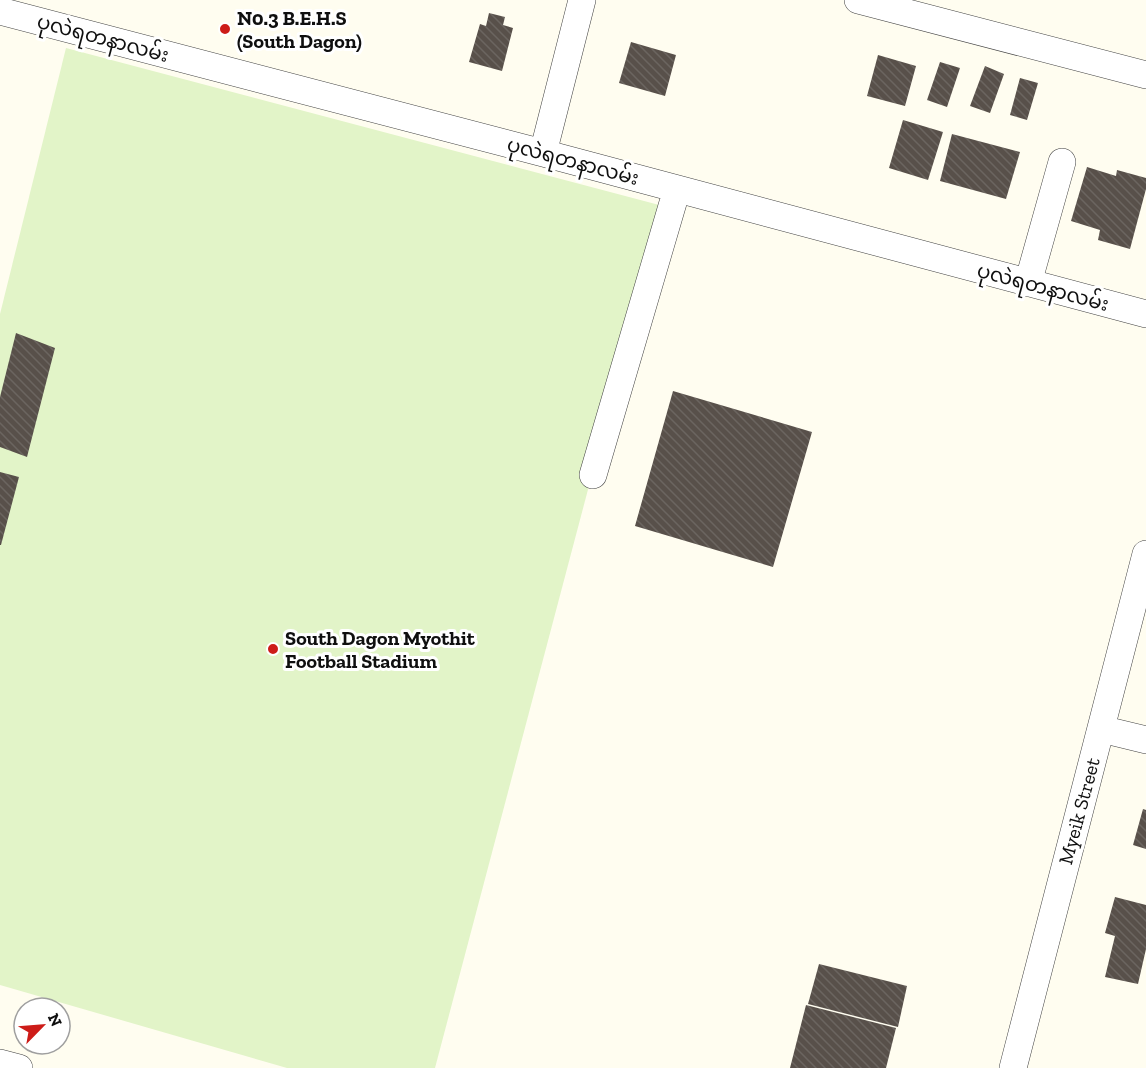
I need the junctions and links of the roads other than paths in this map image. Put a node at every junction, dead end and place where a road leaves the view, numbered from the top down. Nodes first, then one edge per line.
1 (582, 0) edge
2 (858, 0) edge
3 (0, 11) edge
4 (1146, 75) edge
5 (543, 153) junction
6 (1062, 162) dead end
7 (677, 189) junction
8 (1028, 283) junction
9 (1146, 314) edge
10 (593, 475) dead end
11 (1146, 555) edge
12 (1101, 729) junction
13 (1146, 740) edge
14 (0, 1063) edge
15 (19, 1068) edge
16 (1013, 1068) edge

1 - 5 street
2 - 4 street
3 - 5 street, ပုလဲရတနာလမ်း
5 - 7 street, ပုလဲရတနာလမ်း
6 - 8 street
7 - 8 street, ပုလဲရတနာလမ်း
7 - 10 street
8 - 9 street, ပုလဲရတနာလမ်း
11 - 12 street, Myeik Street
12 - 13 street
12 - 16 street, Myeik Street
14 - 15 street

